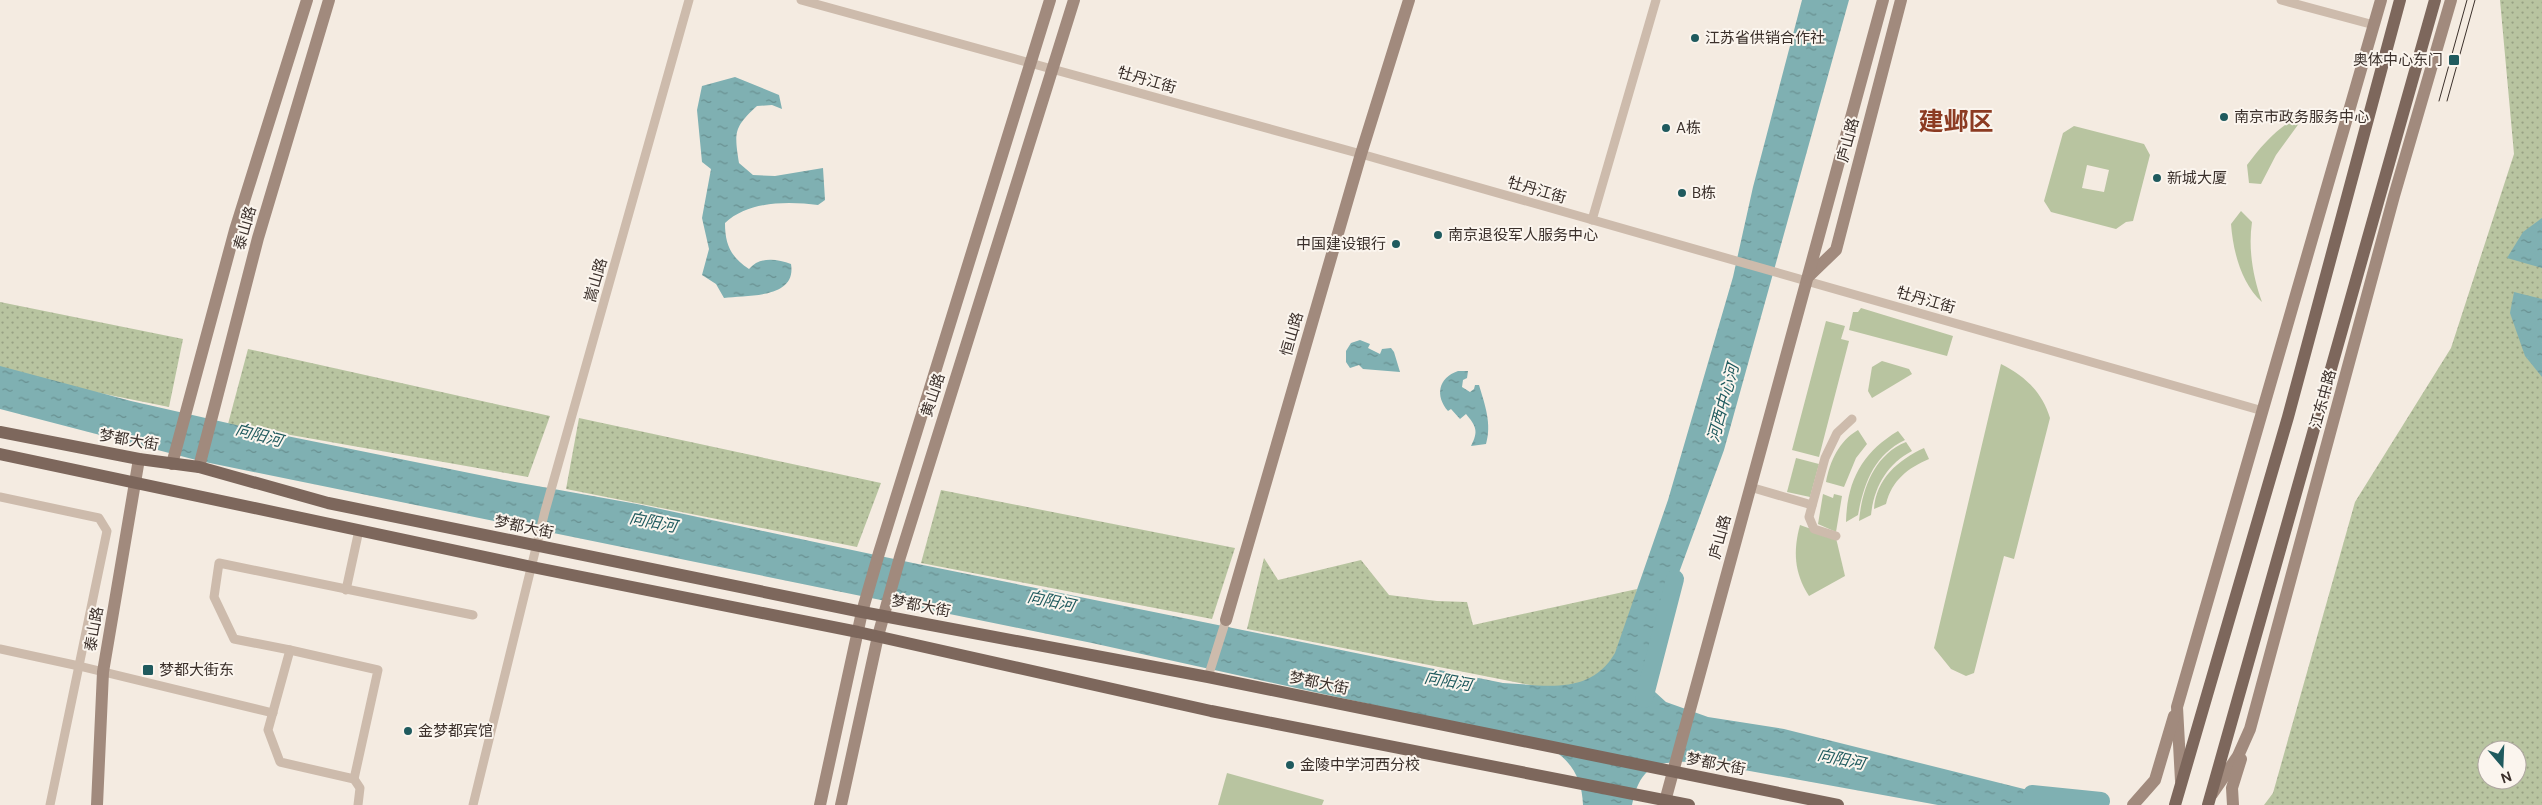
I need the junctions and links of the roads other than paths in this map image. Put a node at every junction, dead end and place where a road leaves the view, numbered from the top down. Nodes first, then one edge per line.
1 (307, 0) edge
2 (329, 0) edge
3 (689, 0) edge
4 (801, 0) edge
5 (1050, 0) edge
6 (1074, 0) edge
7 (1409, 0) edge
8 (1656, 0) edge
9 (1883, 0) edge
10 (1901, 0) edge
11 (2281, 0) edge
12 (2381, 0) edge
13 (2400, 0) edge
14 (2435, 0) edge
15 (2451, 0) edge
16 (2374, 25) junction
17 (1032, 62) junction
18 (1054, 68) junction
19 (1361, 154) junction
20 (1592, 220) junction
21 (1806, 279) junction
22 (2263, 411) junction
23 (1852, 419) dead end
24 (0, 432) edge
25 (0, 454) edge
26 (139, 459) junction
27 (172, 464) junction
28 (199, 467) junction
29 (135, 482) junction
30 (1750, 487) junction
31 (0, 497) edge
32 (1812, 504) junction
33 (359, 530) junction
34 (1836, 536) dead end
35 (537, 546) junction
36 (532, 567) junction
37 (346, 590) junction
38 (862, 612) junction
39 (473, 615) dead end
40 (884, 616) junction
41 (1226, 620) joint
42 (858, 632) junction
43 (878, 636) junction
44 (0, 649) edge
45 (290, 650) junction
46 (79, 666) junction
47 (103, 672) junction
48 (1208, 677) junction
49 (2177, 707) junction
50 (273, 713) junction
51 (2250, 729) junction
52 (1667, 771) junction
53 (354, 779) junction
54 (2182, 786) junction
55 (1665, 802) edge
56 (2209, 802) edge
57 (50, 805) edge
58 (97, 805) edge
59 (358, 805) edge
60 (473, 805) edge
61 (820, 805) edge
62 (841, 805) edge
63 (1689, 805) edge
64 (1838, 805) edge
65 (2133, 805) edge
66 (2175, 805) edge
67 (2233, 805) edge

1 - 27 street, 泰山路
2 - 28 street, 泰山路
3 - 35 street, 嵩山路
4 - 17 street, 牡丹江街
5 - 17 street, 黄山路
6 - 18 street, 黄山路
7 - 19 street, 恒山路
8 - 20 street
9 - 21 street, 庐山路
10 - 21 street, 庐山路
11 - 16 street
12 - 16 street, 江东中路
13 - 54 main road, 江东中路
14 - 56 main road, 江东中路
15 - 51 street, 江东中路
16 - 22 street, 江东中路
17 - 18 street, 牡丹江街
17 - 38 street, 黄山路
18 - 19 street, 牡丹江街
18 - 40 street, 黄山路
19 - 20 street, 牡丹江街
19 - 41 street, 恒山路
20 - 21 street, 牡丹江街
21 - 22 street, 牡丹江街
21 - 30 street, 庐山路
22 - 49 street, 江东中路
23 - 32 street
24 - 26 main road, 梦都大街
25 - 29 main road
26 - 27 main road, 梦都大街
26 - 29 street, 泰山路
27 - 28 main road, 梦都大街
28 - 35 main road, 梦都大街
29 - 33 main road
29 - 47 street, 泰山路
30 - 32 street
30 - 52 street, 庐山路
31 - 46 street
32 - 34 street
33 - 36 main road
33 - 37 street
35 - 36 street, 嵩山路
35 - 38 main road, 梦都大街
36 - 42 main road
36 - 60 street, 嵩山路
37 - 39 street
37 - 45 street
38 - 40 main road, 梦都大街
38 - 42 street, 黄山路
40 - 43 street, 黄山路
40 - 48 main road, 梦都大街
41 - 48 street, 恒山路
42 - 43 main road
42 - 61 street, 黄山路
43 - 55 main road
43 - 62 street, 黄山路
44 - 46 street
45 - 50 street
45 - 53 street
46 - 47 street
46 - 57 street
47 - 50 street
47 - 58 street, 泰山路
48 - 52 main road, 梦都大街
49 - 54 street, 江东中路
49 - 65 street
50 - 53 street
51 - 56 street, 江东中路
51 - 67 street
52 - 55 street, 庐山路
52 - 64 main road, 梦都大街
53 - 59 street
54 - 66 main road, 江东中路
55 - 63 main road

